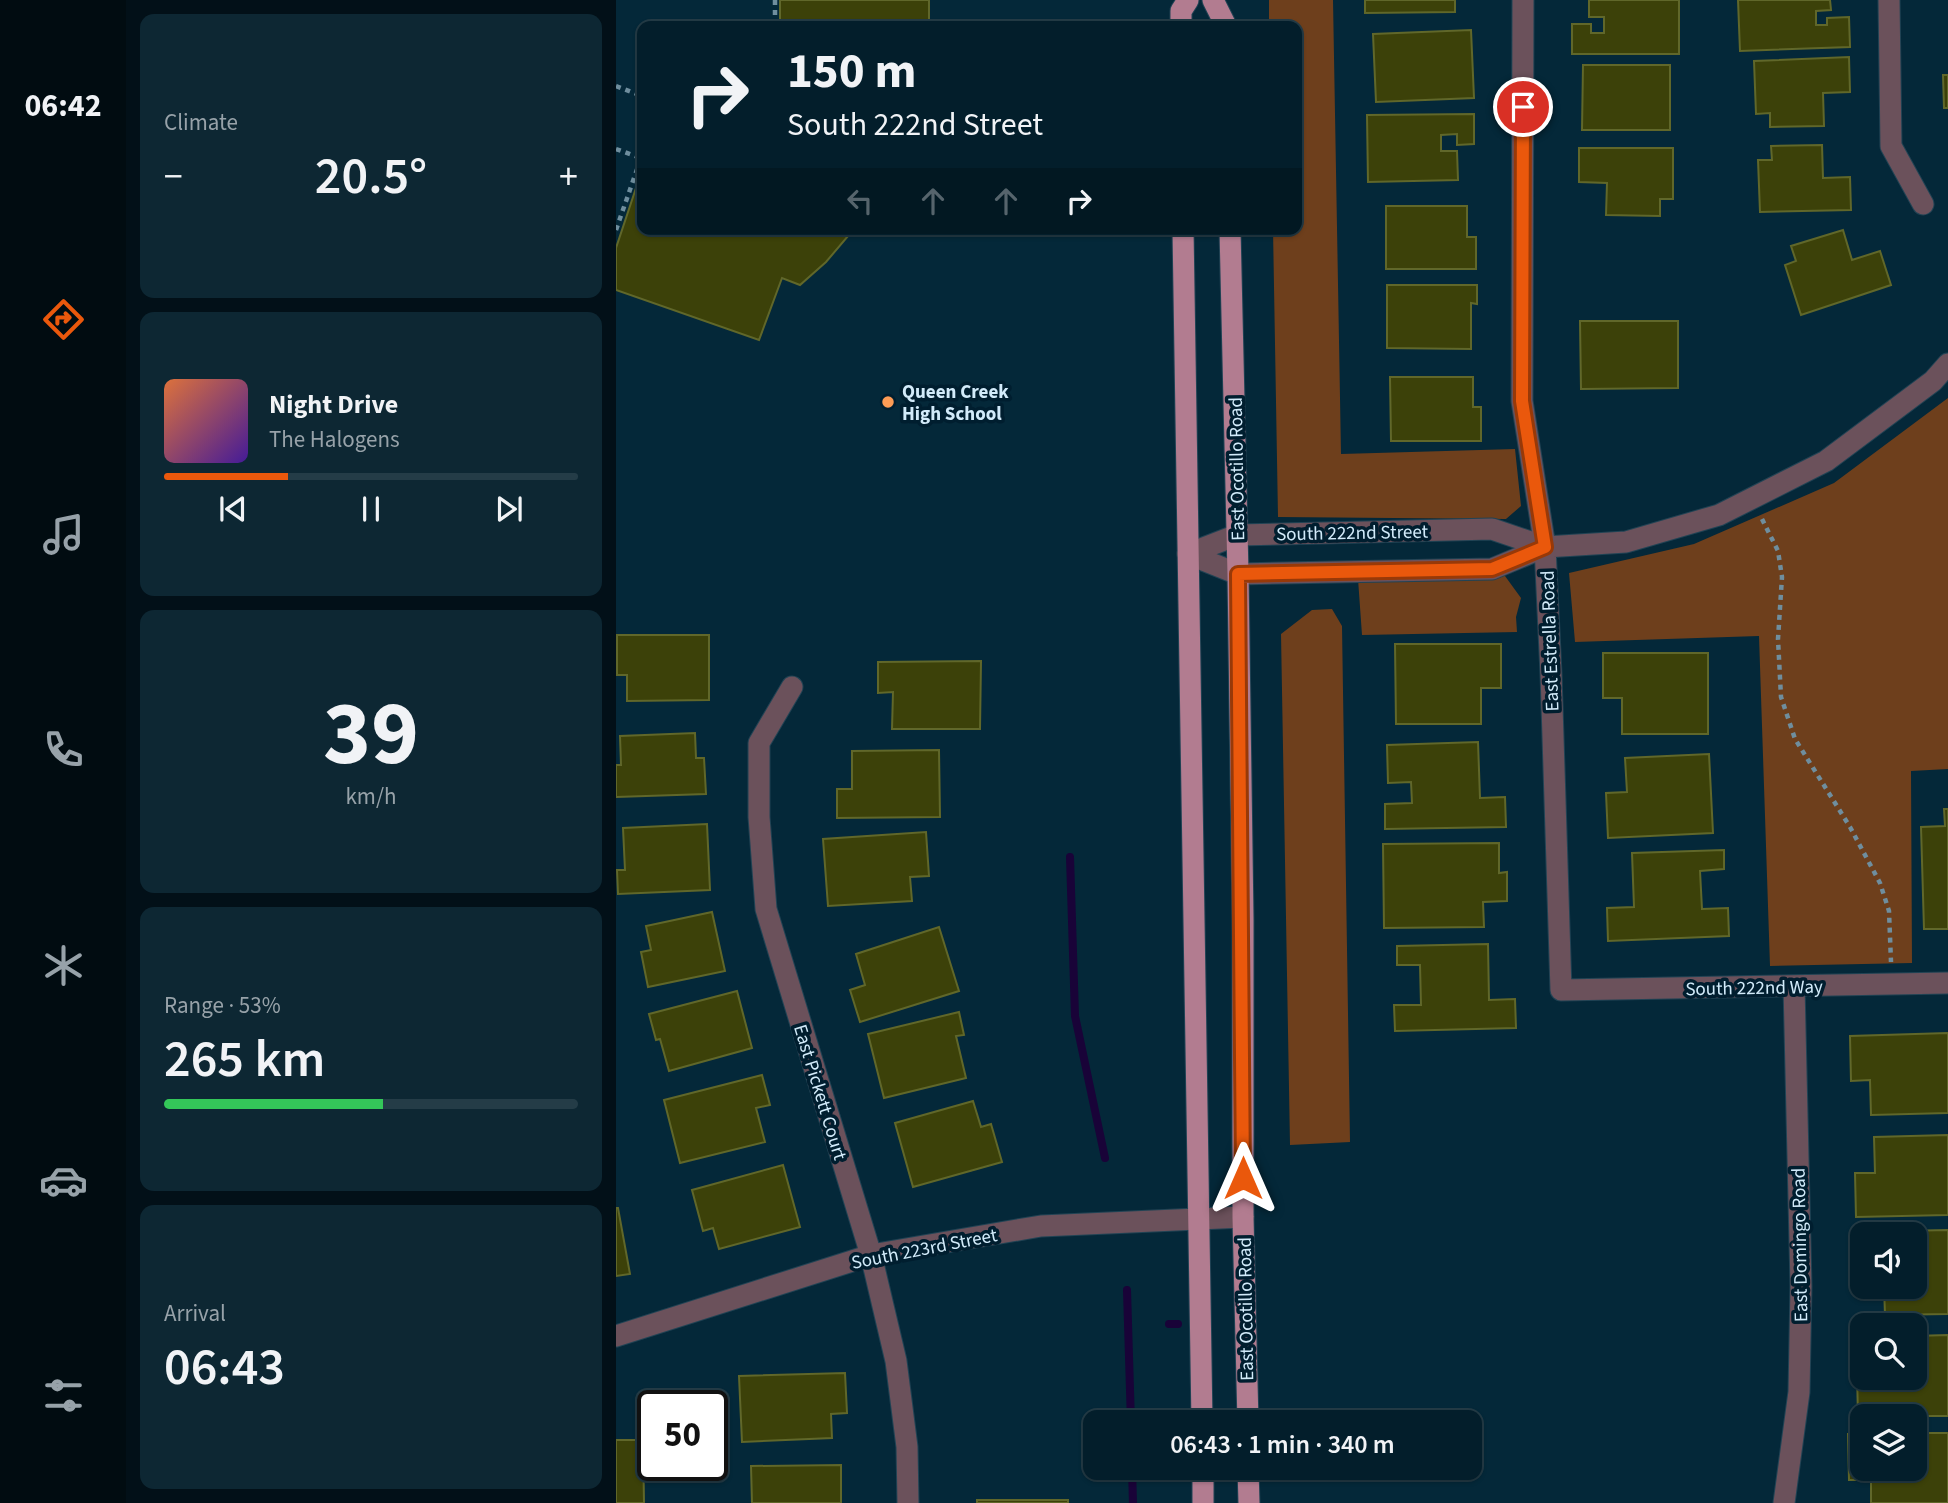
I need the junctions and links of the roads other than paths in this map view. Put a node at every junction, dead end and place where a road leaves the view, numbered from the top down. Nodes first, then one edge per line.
1 (1188, 0) edge
2 (1213, 0) edge
3 (1523, 0) edge
4 (1889, 0) edge
5 (1181, 21) edge
6 (1224, 21) edge
7 (1923, 204) dead end
8 (1184, 235) edge
9 (1230, 235) edge
10 (1948, 365) edge
11 (1237, 535) junction
12 (1545, 547) junction
13 (1188, 554) junction
14 (1238, 574) junction
15 (792, 687) dead end
16 (1948, 983) edge
17 (1794, 986) junction
18 (1561, 990) joint
19 (1243, 1217) junction
20 (1200, 1219) junction
21 (871, 1255) junction
22 (616, 1336) edge
23 (1202, 1410) edge
24 (1248, 1410) edge
25 (1203, 1480) edge
26 (1248, 1480) edge
27 (908, 1503) edge
28 (1203, 1503) edge
29 (1249, 1503) edge
30 (1784, 1503) edge

1 - 5 main road
2 - 6 main road
3 - 12 street, East Estrella Road
4 - 7 street
8 - 13 main road
9 - 11 main road, East Ocotillo Road
10 - 12 street, South 222nd Street
11 - 12 street, South 222nd Street
11 - 13 street, South 222nd Street
11 - 14 main road, East Ocotillo Road
12 - 14 street, South 222nd Street
12 - 18 street, East Estrella Road
13 - 14 street, South 222nd Street
13 - 20 main road
14 - 19 main road, East Ocotillo Road
15 - 21 street, East Pickett Court
16 - 17 street, South 222nd Way
17 - 18 street, South 222nd Way
17 - 30 street, East Domingo Road
19 - 20 street, South 223rd Street
19 - 24 main road, East Ocotillo Road
20 - 21 street, South 223rd Street
20 - 23 main road
21 - 22 street, South 223rd Street
21 - 27 street, East Pickett Court
25 - 28 main road
26 - 29 main road

